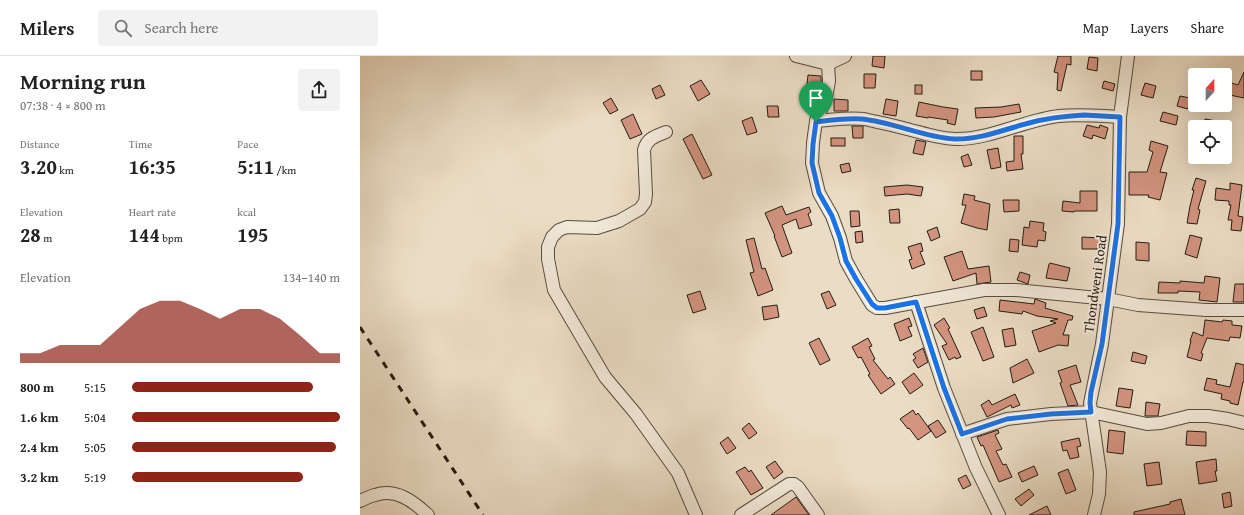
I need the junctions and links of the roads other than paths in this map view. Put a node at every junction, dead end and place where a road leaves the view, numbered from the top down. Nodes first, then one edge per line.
1 (796, 56) edge
2 (845, 56) edge
3 (1128, 56) edge
4 (826, 60) edge
5 (1120, 117) junction
6 (816, 122) junction
7 (666, 132) dead end
8 (1108, 299) junction
9 (916, 302) junction
10 (1244, 310) edge
11 (1091, 412) junction
12 (1244, 423) edge
13 (962, 434) junction
14 (360, 501) edge
15 (428, 515) edge
16 (696, 515) edge
17 (741, 515) edge
18 (818, 515) edge
19 (999, 515) edge
20 (1094, 515) edge

1 - 4 street
2 - 4 street
3 - 5 street, Thondweni Road
4 - 6 street
5 - 6 street
5 - 8 street, Thondweni Road
6 - 9 street
7 - 16 street
8 - 9 street
8 - 10 street
8 - 11 street, Thondweni Road
9 - 13 street
11 - 12 street
11 - 13 street
11 - 20 street, Thondweni Road
13 - 19 street
14 - 15 street
17 - 18 street

